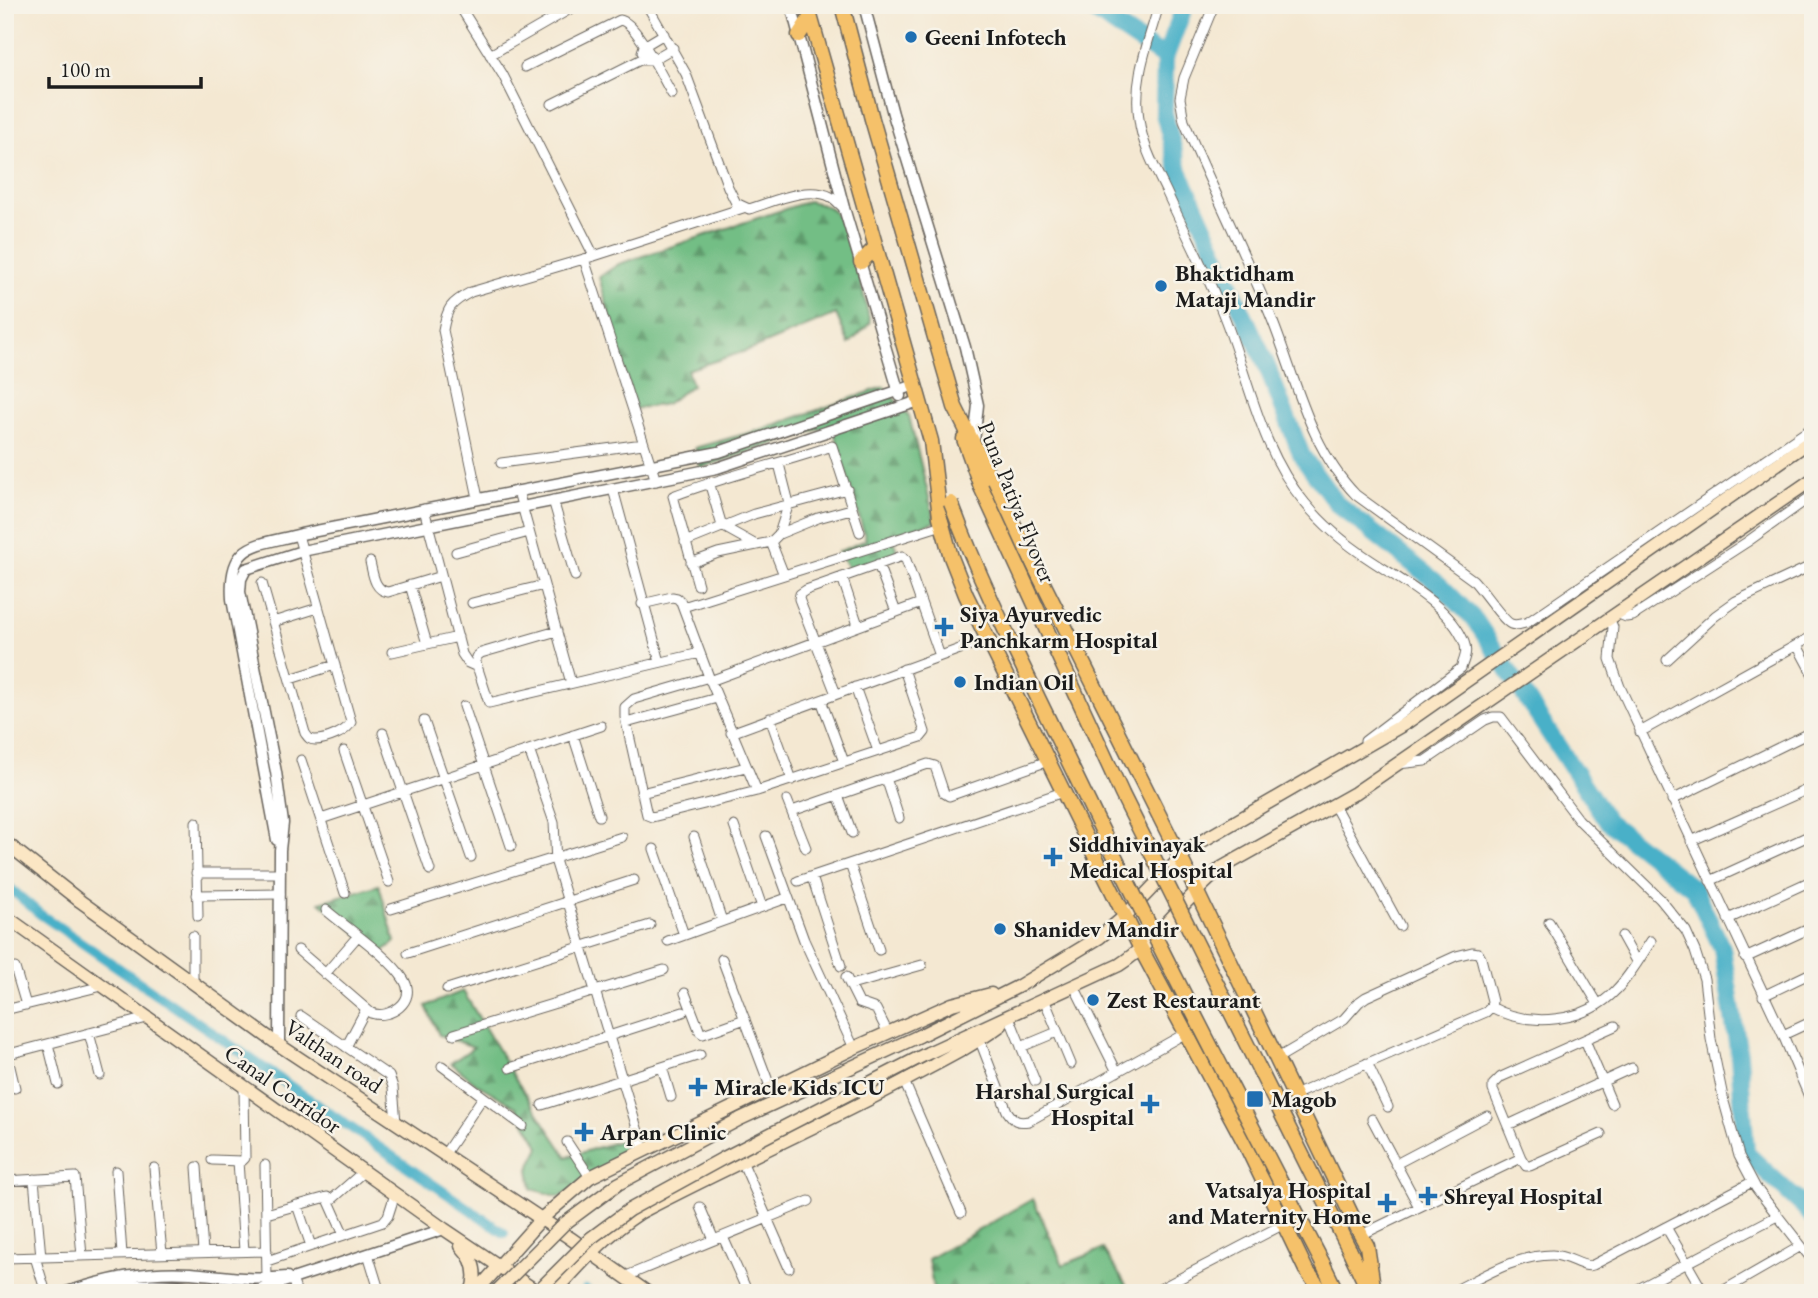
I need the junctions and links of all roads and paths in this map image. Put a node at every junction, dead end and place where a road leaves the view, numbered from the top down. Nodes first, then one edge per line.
1 (459, 5) edge
2 (577, 5) edge
3 (647, 5) edge
4 (791, 5) edge
5 (842, 5) edge
6 (864, 5) edge
7 (1159, 5) edge
8 (1214, 5) edge
9 (808, 12) edge
10 (664, 34) junction
11 (799, 35) junction
12 (644, 46) junction
13 (673, 48) junction
14 (490, 55) junction
15 (640, 60) junction
16 (652, 60) junction
17 (525, 66) dead end
18 (672, 94) dead end
19 (552, 104) dead end
20 (743, 208) junction
21 (845, 208) junction
22 (875, 248) junction
23 (594, 256) junction
24 (584, 259) junction
25 (861, 262) junction
26 (915, 385) junction
27 (899, 391) junction
28 (919, 401) junction
29 (903, 406) junction
30 (955, 407) junction
31 (1813, 427) edge
32 (1813, 439) edge
33 (931, 441) junction
34 (974, 442) junction
35 (643, 444) junction
36 (501, 464) dead end
37 (779, 464) junction
38 (650, 466) junction
39 (1813, 479) edge
40 (656, 481) junction
41 (709, 482) junction
42 (613, 489) junction
43 (847, 489) junction
44 (518, 491) junction
45 (1813, 495) edge
46 (478, 498) junction
47 (553, 500) junction
48 (789, 503) junction
49 (521, 505) junction
50 (424, 509) junction
51 (851, 509) junction
52 (427, 524) junction
53 (942, 525) junction
54 (722, 526) junction
55 (529, 532) junction
56 (860, 532) dead end
57 (779, 534) junction
58 (298, 535) junction
59 (685, 542) junction
60 (771, 542) junction
61 (756, 545) junction
62 (302, 551) junction
63 (456, 552) dead end
64 (370, 562) dead end
65 (691, 563) junction
66 (878, 564) junction
67 (1812, 568) edge
68 (784, 575) junction
69 (441, 576) junction
70 (575, 576) dead end
71 (842, 577) junction
72 (262, 583) dead end
73 (410, 585) junction
74 (544, 585) junction
75 (698, 585) dead end
76 (472, 603) dead end
77 (921, 603) junction
78 (642, 604) junction
79 (683, 607) junction
80 (318, 608) junction
81 (896, 612) junction
82 (1613, 615) junction
83 (273, 622) junction
84 (858, 625) junction
85 (557, 631) junction
86 (1813, 636) edge
87 (458, 637) junction
88 (987, 639) junction
89 (816, 641) junction
90 (427, 644) junction
91 (1797, 645) junction
92 (392, 652) dead end
93 (700, 653) junction
94 (940, 656) junction
95 (1667, 660) dead end
96 (660, 662) junction
97 (334, 665) junction
98 (477, 667) junction
99 (904, 669) junction
100 (1813, 675) edge
101 (290, 679) junction
102 (709, 679) junction
103 (571, 683) junction
104 (855, 687) junction
105 (836, 694) junction
106 (717, 698) junction
107 (821, 700) junction
108 (464, 706) dead end
109 (770, 718) junction
110 (424, 721) dead end
111 (626, 723) junction
112 (601, 726) dead end
113 (1813, 731) edge
114 (1640, 732) junction
115 (383, 733) dead end
116 (731, 733) junction
117 (573, 735) junction
118 (529, 750) junction
119 (344, 751) dead end
120 (878, 751) junction
121 (301, 760) dead end
122 (1341, 760) junction
123 (1048, 761) junction
124 (844, 762) junction
125 (1398, 764) junction
126 (484, 765) junction
127 (746, 766) junction
128 (444, 778) junction
129 (886, 778) junction
130 (792, 780) junction
131 (1813, 787) edge
132 (757, 791) junction
133 (403, 792) junction
134 (1063, 792) junction
135 (641, 793) junction
136 (838, 795) junction
137 (787, 800) dead end
138 (1672, 800) junction
139 (1334, 804) junction
140 (362, 806) junction
141 (792, 811) junction
142 (599, 816) dead end
143 (899, 818) dead end
144 (321, 819) junction
145 (196, 822) dead end
146 (734, 826) dead end
147 (852, 833) dead end
148 (1813, 834) edge
149 (622, 836) dead end
150 (766, 836) dead end
151 (694, 838) dead end
152 (1691, 841) junction
153 (5, 842) edge
154 (512, 846) dead end
155 (806, 848) dead end
156 (654, 849) dead end
157 (280, 850) junction
158 (471, 857) dead end
159 (556, 857) junction
160 (1180, 857) junction
161 (850, 864) junction
162 (430, 870) dead end
163 (196, 873) junction
164 (280, 873) junction
165 (811, 877) junction
166 (634, 880) dead end
167 (1813, 880) edge
168 (798, 881) dead end
169 (1710, 881) junction
170 (388, 882) dead end
171 (1196, 891) junction
172 (345, 893) dead end
173 (280, 894) junction
174 (197, 895) junction
175 (787, 898) junction
176 (568, 901) junction
177 (762, 907) junction
178 (391, 909) dead end
179 (326, 910) dead end
180 (5, 916) edge
181 (198, 916) dead end
182 (1125, 916) junction
183 (1728, 919) junction
184 (722, 921) junction
185 (1549, 922) dead end
186 (650, 925) dead end
187 (1400, 926) dead end
188 (1813, 927) edge
189 (684, 935) junction
190 (193, 936) dead end
191 (1622, 936) dead end
192 (357, 937) junction
193 (668, 941) dead end
194 (1651, 941) dead end
195 (582, 947) junction
196 (1141, 949) junction
197 (298, 950) dead end
198 (879, 950) dead end
199 (408, 953) dead end
200 (1745, 958) junction
201 (722, 959) dead end
202 (1637, 963) junction
203 (922, 965) dead end
204 (841, 966) dead end
205 (15, 968) dead end
206 (664, 970) dead end
207 (1813, 972) edge
208 (325, 974) junction
209 (193, 983) junction
210 (102, 986) junction
211 (1019, 986) junction
212 (1074, 986) junction
213 (447, 989) dead end
214 (596, 991) junction
215 (685, 993) dead end
216 (1763, 996) junction
217 (1044, 999) junction
218 (1598, 1004) junction
219 (26, 1005) junction
220 (1491, 1007) junction
221 (1024, 1008) junction
222 (366, 1009) junction
223 (5, 1010) edge
224 (683, 1012) dead end
225 (301, 1016) dead end
226 (147, 1018) junction
227 (745, 1019) junction
228 (1010, 1019) junction
229 (1813, 1021) edge
230 (1615, 1026) dead end
231 (888, 1032) junction
232 (1057, 1032) junction
233 (89, 1033) junction
234 (1186, 1033) junction
235 (454, 1034) dead end
236 (1783, 1035) junction
237 (609, 1036) junction
238 (1585, 1040) junction
239 (979, 1041) junction
240 (48, 1044) junction
241 (279, 1045) junction
242 (346, 1047) junction
243 (854, 1048) junction
244 (1021, 1048) junction
245 (6, 1055) edge
246 (700, 1055) dead end
247 (1276, 1059) junction
248 (1367, 1063) junction
249 (1071, 1064) dead end
250 (442, 1066) dead end
251 (662, 1067) junction
252 (510, 1068) dead end
253 (1632, 1068) dead end
254 (1813, 1071) edge
255 (1117, 1072) junction
256 (100, 1075) dead end
257 (1800, 1077) junction
258 (622, 1080) junction
259 (904, 1081) junction
260 (1035, 1081) dead end
261 (1603, 1082) junction
262 (58, 1084) dead end
263 (244, 1087) junction
264 (15, 1088) dead end
265 (771, 1089) junction
266 (1294, 1095) junction
267 (483, 1097) junction
268 (671, 1097) dead end
269 (1612, 1104) dead end
270 (542, 1105) dead end
271 (1813, 1106) edge
272 (1388, 1107) dead end
273 (1487, 1116) dead end
274 (1372, 1119) dead end
275 (396, 1123) junction
276 (1508, 1125) junction
277 (523, 1126) dead end
278 (1601, 1134) dead end
279 (567, 1142) dead end
280 (644, 1151) junction
281 (444, 1155) junction
282 (1521, 1158) junction
283 (212, 1160) dead end
284 (238, 1161) junction
285 (741, 1161) junction
286 (1396, 1164) junction
287 (265, 1165) dead end
288 (197, 1167) dead end
289 (155, 1168) dead end
290 (116, 1171) dead end
291 (363, 1172) junction
292 (590, 1177) junction
293 (34, 1179) junction
294 (5, 1181) edge
295 (1752, 1182) junction
296 (395, 1194) junction
297 (330, 1201) junction
298 (809, 1201) dead end
299 (297, 1205) junction
300 (700, 1207) dead end
301 (1419, 1207) junction
302 (961, 1213) dead end
303 (266, 1214) junction
304 (1777, 1216) junction
305 (768, 1218) junction
306 (541, 1219) junction
307 (1284, 1224) junction
308 (1666, 1227) junction
309 (444, 1229) junction
310 (344, 1235) junction
311 (1361, 1235) junction
312 (719, 1238) junction
313 (311, 1246) junction
314 (1801, 1246) junction
315 (244, 1251) junction
316 (202, 1252) junction
317 (162, 1253) junction
318 (590, 1253) junction
319 (368, 1254) junction
320 (122, 1255) junction
321 (82, 1256) junction
322 (267, 1256) junction
323 (38, 1257) junction
324 (5, 1258) edge
325 (1813, 1261) edge
326 (1686, 1262) junction
327 (500, 1266) junction
328 (789, 1268) dead end
329 (296, 1277) junction
330 (624, 1277) junction
331 (267, 1279) junction
332 (1813, 1287) edge
333 (179, 1289) edge
334 (1638, 1289) dead end
335 (128, 1290) edge
336 (234, 1292) edge
337 (46, 1293) edge
338 (64, 1293) edge
339 (100, 1293) edge
340 (253, 1293) edge
341 (297, 1293) edge
342 (380, 1293) edge
343 (473, 1293) edge
344 (495, 1293) edge
345 (538, 1293) edge
346 (554, 1293) edge
347 (648, 1293) edge
348 (748, 1293) edge
349 (1152, 1293) edge
350 (1323, 1293) edge
351 (1338, 1293) edge
352 (1372, 1293) edge
353 (1450, 1293) edge
354 (1704, 1293) edge
355 (1719, 1293) edge
356 (1803, 1293) edge

1 - 14 street
2 - 14 street
3 - 10 street
4 - 11 street
5 - 30 highway
6 - 34 street
7 - 122 street
8 - 31 street
9 - 11 highway
9 - 22 highway
10 - 12 street
10 - 13 street
11 - 21 street
12 - 15 street
12 - 16 street
12 - 17 street
13 - 16 street
13 - 20 street
14 - 23 street
15 - 16 street
15 - 19 street
16 - 18 street
20 - 21 street
20 - 23 street
21 - 25 street
22 - 25 highway
22 - 26 highway
23 - 24 street
24 - 35 street
24 - 46 street
25 - 27 street
26 - 27 street
26 - 28 highway
27 - 29 street
27 - 38 street
28 - 29 street
28 - 33 highway
29 - 40 street
30 - 34 highway
30 - 352 highway, Puna Patiya Flyover, bridge
32 - 122 main road
33 - 53 highway
33 - 351 highway, bridge
34 - 160 highway
35 - 36 street
35 - 38 street
37 - 41 street
37 - 43 street
37 - 48 street
38 - 40 street
38 - 44 street
39 - 82 main road
40 - 42 street
41 - 54 street
41 - 59 street
42 - 47 street
42 - 78 street
43 - 48 street
43 - 51 street
44 - 46 street
44 - 49 street
45 - 82 street
46 - 50 street
47 - 49 street
47 - 70 street
48 - 54 street
48 - 57 street
49 - 52 street
49 - 55 street
50 - 52 street
50 - 58 street
51 - 56 street
51 - 57 street
52 - 62 street
52 - 69 street
53 - 68 street
53 - 88 highway
54 - 59 street
54 - 61 street
55 - 63 street
55 - 74 street
57 - 60 street
58 - 62 street
58 - 157 street
59 - 65 street
60 - 61 street
60 - 68 street
61 - 65 street
62 - 80 street
62 - 157 street
64 - 73 street
65 - 75 street
66 - 71 street
66 - 77 street
66 - 81 street
67 - 95 street
68 - 79 street
69 - 73 street
69 - 87 street
71 - 84 street
71 - 89 street
72 - 83 street
73 - 90 street
74 - 76 street
74 - 85 street
77 - 81 street
77 - 94 street
78 - 79 street
78 - 96 street
79 - 93 street
80 - 83 street
80 - 97 street
81 - 84 street
82 - 114 street
82 - 125 main road
83 - 101 street
84 - 89 street
85 - 98 street
85 - 103 street
86 - 91 street
87 - 90 street
87 - 98 street
88 - 94 street
88 - 123 highway
89 - 102 street
89 - 105 street
90 - 92 street
91 - 100 street
91 - 114 street
93 - 96 street
93 - 102 street
94 - 99 street
96 - 103 street
97 - 101 street
97 - 101 street
98 - 103 street
99 - 104 street
99 - 120 street
102 - 106 street
102 - 111 street
104 - 105 street
104 - 120 street
105 - 107 street
106 - 111 street
106 - 116 street
107 - 109 street
107 - 124 street
108 - 126 street
109 - 116 street
109 - 130 street
110 - 128 street
111 - 135 street
112 - 117 street
113 - 138 street
114 - 138 street
115 - 133 street
116 - 127 street
117 - 118 street
117 - 142 street
118 - 126 street
118 - 159 street
119 - 140 street
120 - 124 street
121 - 144 street
122 - 160 main road
123 - 129 street
123 - 134 highway
124 - 130 street
125 - 139 main road
125 - 295 street
126 - 128 street
126 - 154 street
127 - 132 street
127 - 135 street
128 - 133 street
128 - 158 street
129 - 136 street
129 - 143 street
130 - 132 street
131 - 152 street
132 - 135 street
133 - 140 street
133 - 162 street
134 - 161 street
134 - 182 highway
136 - 141 street
136 - 147 street
137 - 141 street
138 - 152 street
139 - 171 main road
139 - 187 street
140 - 144 street
140 - 170 street
141 - 155 street
144 - 172 street
145 - 163 street
146 - 177 street
148 - 169 street
149 - 159 street
150 - 175 street
151 - 184 street
152 - 169 street
153 - 209 main road, Valthan road
156 - 189 street
157 - 164 street
159 - 176 street
159 - 178 street
160 - 171 highway
160 - 182 main road
161 - 165 street
161 - 198 street
163 - 164 street
163 - 174 street
164 - 173 street
165 - 168 street
165 - 204 street
166 - 176 street
167 - 183 street
169 - 183 street
171 - 196 main road
171 - 247 highway
173 - 174 street
173 - 241 street
174 - 181 street
175 - 177 street
175 - 243 street
176 - 195 street
176 - 199 street
177 - 184 street
179 - 192 street
180 - 210 main road, Canal Corridor
182 - 196 highway
182 - 211 main road
183 - 200 street
184 - 189 street
185 - 218 street
186 - 195 street
188 - 200 street
189 - 193 street
190 - 209 street
191 - 202 street
192 - 208 street
192 - 222 street
194 - 202 street
195 - 213 street
195 - 214 street
196 - 212 main road
196 - 234 highway
197 - 208 street
200 - 216 street
201 - 227 street
202 - 218 street
203 - 231 street
205 - 219 street
206 - 214 street
207 - 216 street
208 - 222 street
209 - 241 main road, Valthan road
210 - 219 street
210 - 226 main road, Canal Corridor
211 - 231 main road
211 - 344 main road, bridge
212 - 217 main road
212 - 255 street
214 - 235 street
214 - 237 street
215 - 227 street
216 - 236 street
217 - 221 main road
217 - 232 street
218 - 220 street
219 - 223 street
220 - 247 street
220 - 248 street
221 - 228 main road
221 - 345 main road, bridge
222 - 242 street
224 - 237 street
225 - 242 street
226 - 233 street
226 - 263 main road, Canal Corridor
227 - 265 street
228 - 239 main road
228 - 244 street
229 - 236 street
230 - 238 street
231 - 243 main road
232 - 244 street
232 - 249 street
233 - 240 street
233 - 256 street
234 - 255 street
234 - 307 highway
236 - 257 street
237 - 252 street
237 - 258 street
238 - 261 street
238 - 276 street
239 - 255 street
239 - 259 main road
240 - 245 street
240 - 262 street
241 - 275 main road, Valthan road
242 - 275 street
243 - 265 main road
244 - 260 street
245 - 264 street
246 - 251 street
247 - 266 highway
248 - 266 street
248 - 272 street
250 - 267 street
251 - 258 street
251 - 268 street
253 - 261 street
254 - 257 street
257 - 271 street
258 - 270 street
258 - 280 street
259 - 285 main road
259 - 302 street
261 - 269 street
261 - 276 street
263 - 284 street
263 - 291 main road, Canal Corridor
265 - 280 main road
266 - 311 highway
267 - 277 street
267 - 281 street
273 - 286 street
274 - 286 street
275 - 281 main road, Valthan road
276 - 282 street
278 - 282 street
279 - 292 street
280 - 292 main road
281 - 306 main road, Valthan road
282 - 301 street
283 - 284 street
284 - 315 street
285 - 305 street
285 - 318 main road
286 - 301 street
287 - 303 street
288 - 316 street
289 - 317 street
290 - 320 street
291 - 296 main road, Canal Corridor
291 - 297 street
292 - 306 main road
293 - 294 street
293 - 321 street
293 - 323 street
295 - 304 street
295 - 308 street
296 - 309 main road, Canal Corridor
296 - 310 street
297 - 299 street
297 - 310 street
298 - 305 street
299 - 303 street
299 - 313 street
300 - 312 street
301 - 311 street
303 - 322 street
304 - 314 street
304 - 326 street
305 - 312 street
305 - 328 street
306 - 318 main road, Valthan road
306 - 327 main road
307 - 349 street
307 - 350 highway
308 - 326 street
308 - 353 street
309 - 319 street
309 - 327 main road, Canal Corridor
309 - 343 main road
310 - 313 street
311 - 352 highway
312 - 330 street
312 - 348 street
313 - 322 street
314 - 325 street
314 - 355 street
315 - 316 street
315 - 322 street
316 - 317 street
317 - 320 street
318 - 330 main road, Valthan road
318 - 346 main road
319 - 329 street
319 - 342 street
320 - 321 street
321 - 323 street
322 - 331 street
323 - 324 street
323 - 337 street
326 - 334 street
326 - 354 street
327 - 343 main road
327 - 345 main road, Canal Corridor
329 - 331 street
329 - 340 street
329 - 341 street
330 - 347 main road, Valthan road
331 - 338 street
332 - 356 street
333 - 335 street
333 - 336 street
335 - 339 street
336 - 340 street

